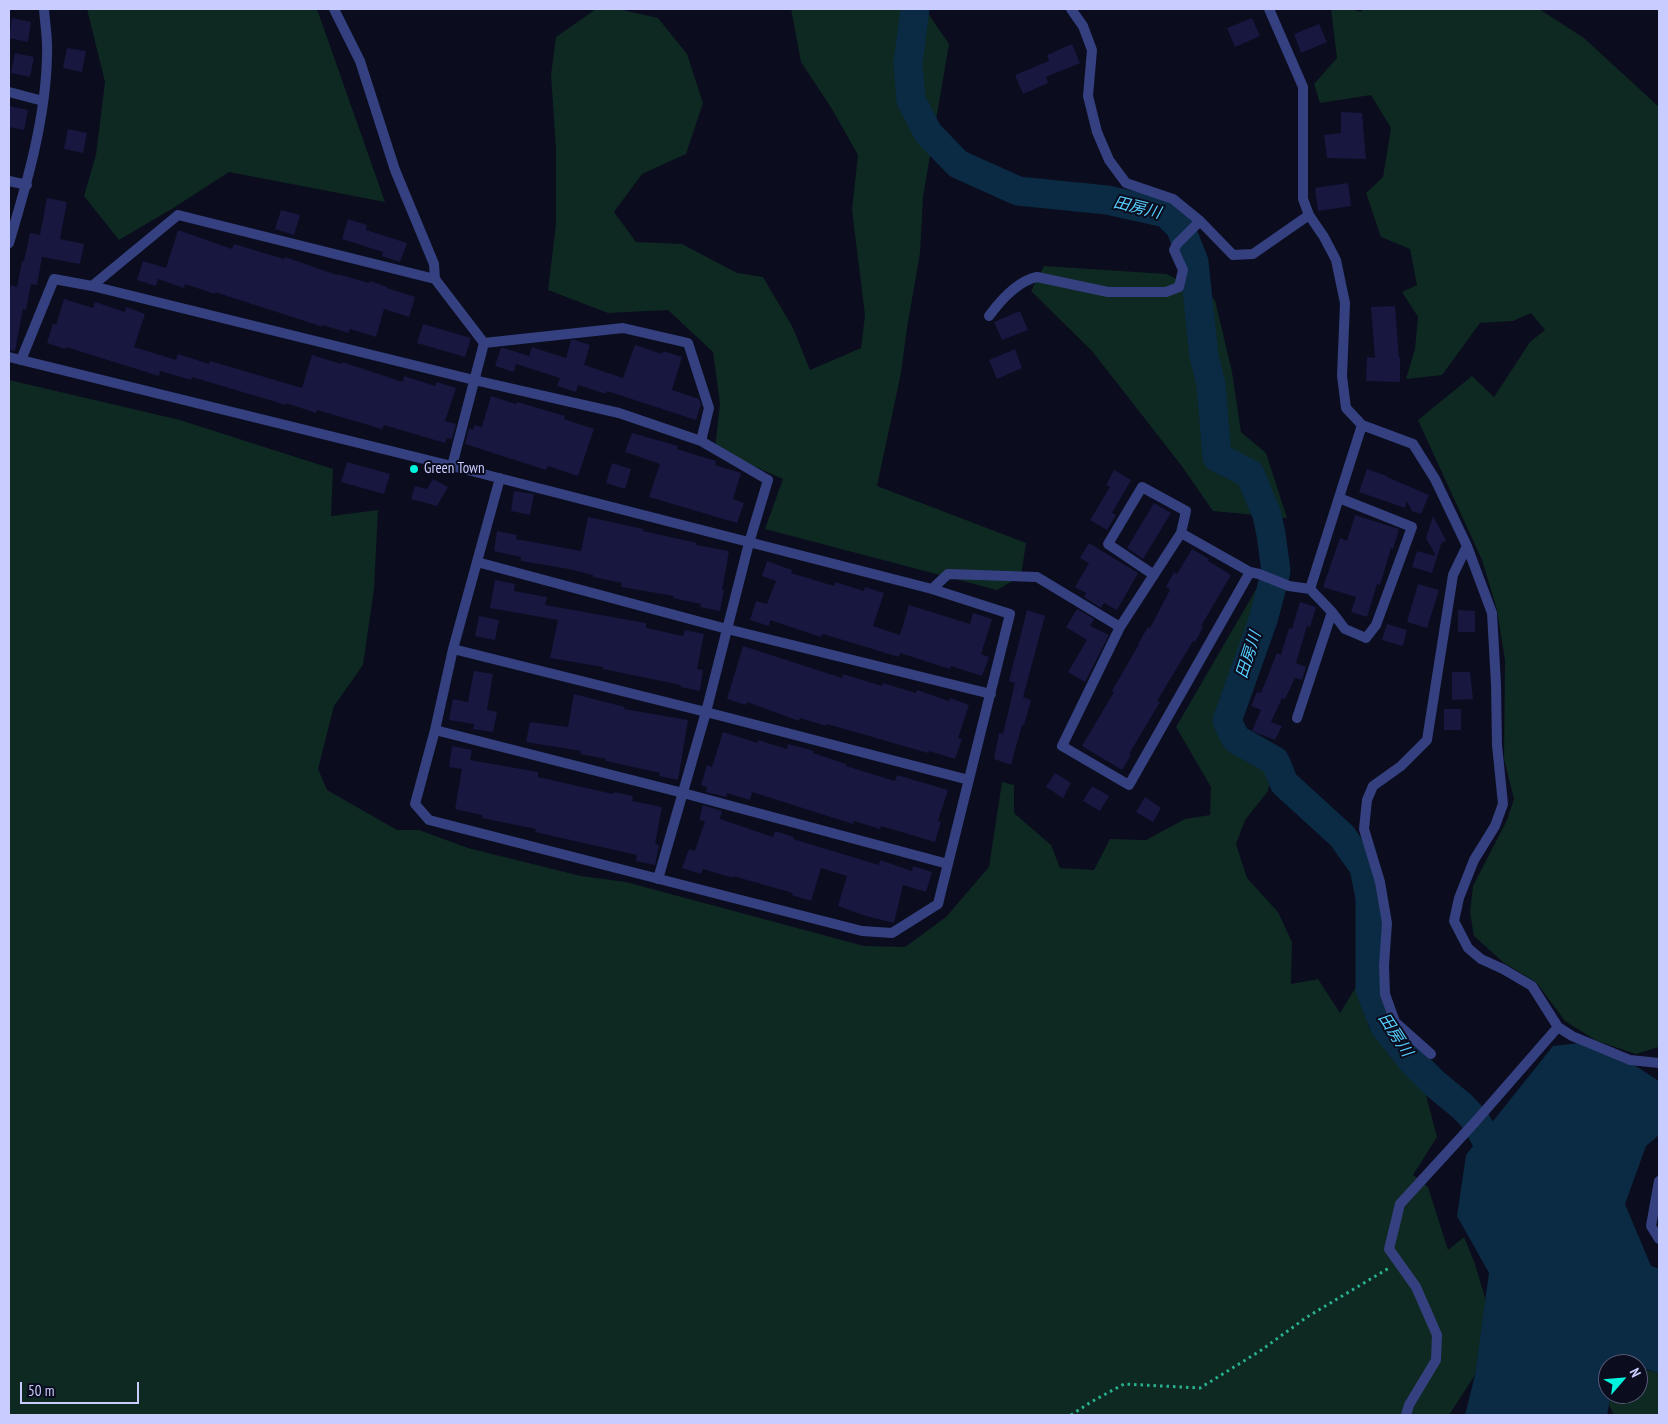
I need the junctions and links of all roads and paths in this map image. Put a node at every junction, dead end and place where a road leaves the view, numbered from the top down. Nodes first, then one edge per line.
1 (44, 9) edge
2 (334, 9) edge
3 (1072, 9) edge
4 (1269, 9) edge
5 (9, 92) edge
6 (44, 101) junction
7 (9, 180) edge
8 (27, 185) junction
9 (1309, 215) junction
10 (1197, 224) junction
11 (9, 243) edge
12 (435, 280) junction
13 (92, 286) junction
14 (989, 316) dead end
15 (484, 343) junction
16 (9, 357) edge
17 (21, 360) junction
18 (474, 380) junction
19 (1362, 424) junction
20 (701, 441) junction
21 (452, 466) junction
22 (500, 478) junction
23 (1339, 498) junction
24 (1181, 533) junction
25 (749, 543) junction
26 (1467, 546) junction
27 (477, 562) junction
28 (1254, 573) junction
29 (1154, 575) junction
30 (932, 589) junction
31 (1310, 589) junction
32 (1332, 612) junction
33 (1120, 627) junction
34 (727, 629) junction
35 (453, 649) junction
36 (991, 694) junction
37 (706, 712) junction
38 (1297, 718) dead end
39 (435, 730) junction
40 (969, 780) junction
41 (683, 793) junction
42 (948, 864) junction
43 (658, 879) junction
44 (1558, 1027) junction
45 (1431, 1054) dead end
46 (1659, 1063) edge
47 (1659, 1181) edge
48 (1659, 1238) edge
49 (1399, 1262) junction
50 (1071, 1415) edge
51 (1406, 1415) edge

1 - 6 street
2 - 12 street
3 - 10 street
4 - 9 street
5 - 6 street
6 - 8 street
7 - 8 street
8 - 11 street
9 - 10 street
9 - 19 street
10 - 14 street
12 - 13 street
12 - 15 street
13 - 17 street
13 - 18 street
15 - 18 street
15 - 20 street
16 - 17 street
17 - 21 street
18 - 20 street
18 - 21 street
19 - 23 street
19 - 26 street
20 - 25 street
21 - 22 street
22 - 25 street
22 - 27 street
23 - 31 street
23 - 32 street
24 - 28 street
24 - 29 street
24 - 29 street
25 - 30 street
25 - 34 street
26 - 44 street
26 - 45 street
27 - 34 street
27 - 35 street
28 - 31 street
28 - 33 street
29 - 33 street
30 - 33 street
30 - 36 street
31 - 32 street
32 - 38 street
34 - 36 street
34 - 37 street
35 - 37 street
35 - 39 street
36 - 40 street
37 - 40 street
37 - 41 street
39 - 41 street
39 - 43 street
40 - 42 street
41 - 42 street
41 - 43 street
42 - 43 street
44 - 46 street
44 - 49 street
47 - 48 street
49 - 50 path
49 - 51 street

